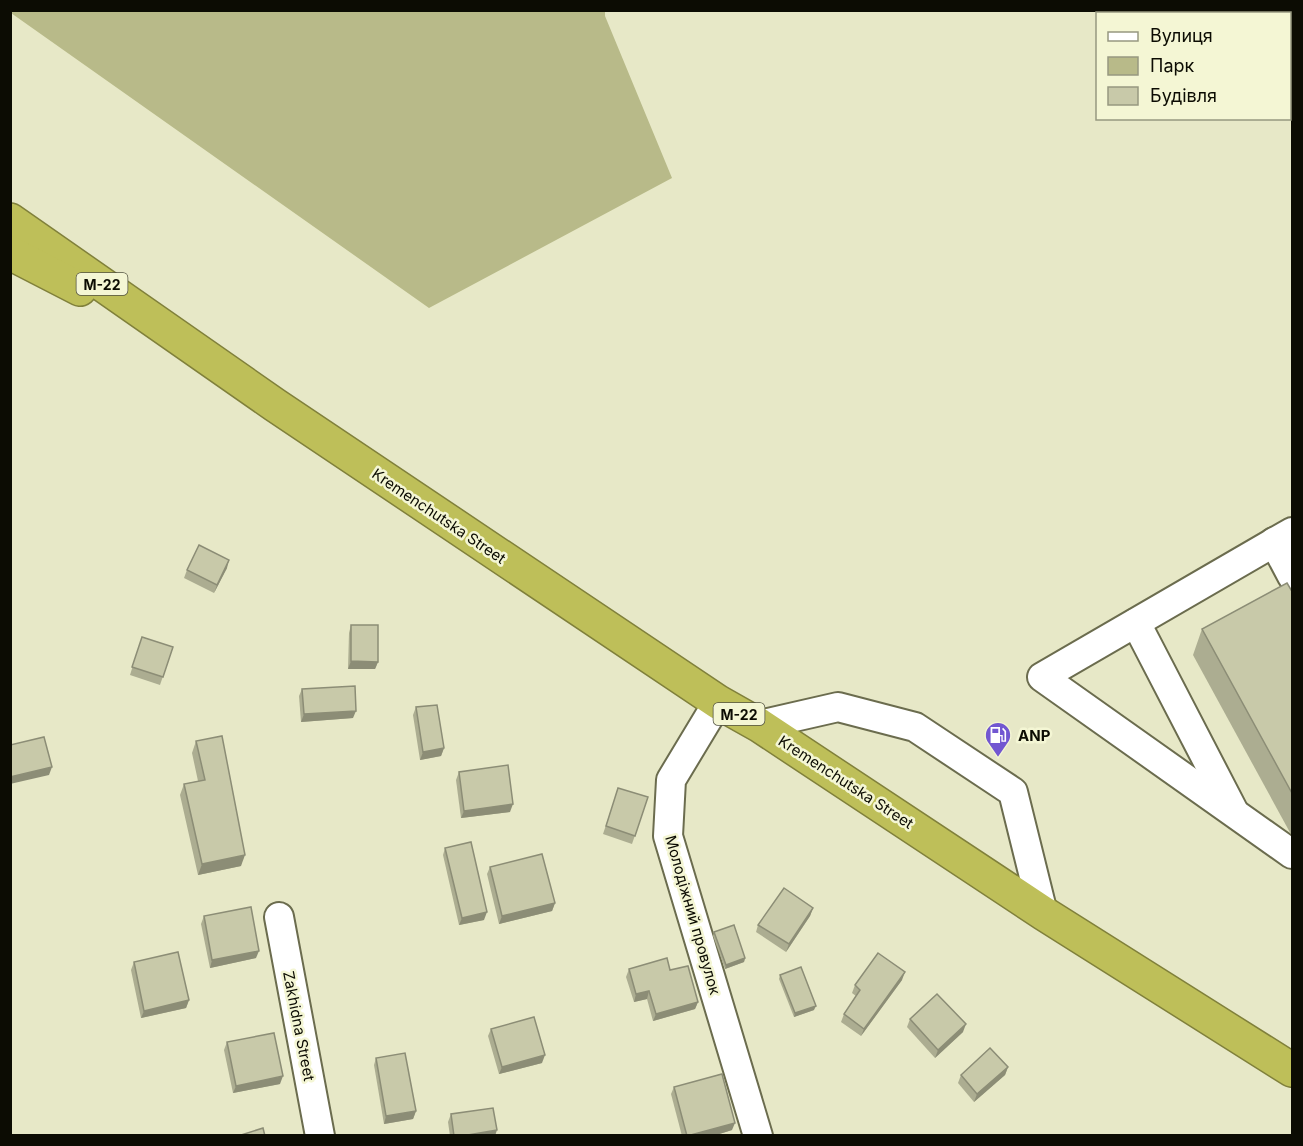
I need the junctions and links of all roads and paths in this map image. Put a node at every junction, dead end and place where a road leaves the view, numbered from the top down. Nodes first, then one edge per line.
1 (10, 220) edge
2 (10, 253) edge
3 (193, 348) junction
4 (1283, 537) edge
5 (1293, 576) edge
6 (1136, 623) junction
7 (718, 702) junction
8 (759, 725) junction
9 (1234, 813) junction
10 (1293, 854) edge
11 (1043, 913) junction
12 (279, 917) dead end
13 (1293, 1070) edge
14 (320, 1136) edge
15 (758, 1136) edge

1 - 3 highway, М-22
2 - 3 highway, М-22
3 - 7 highway, Kremenchutska Street / М-22
4 - 5 street
4 - 6 street
6 - 9 street
6 - 9 street
7 - 8 highway, Kremenchutska Street / М-22
7 - 15 street, Молодіжний провулок
8 - 11 highway, Kremenchutska Street / М-22
8 - 11 street
9 - 10 street
11 - 13 highway, Kremenchutska Street / М-22
12 - 14 street, Zakhidna Street

